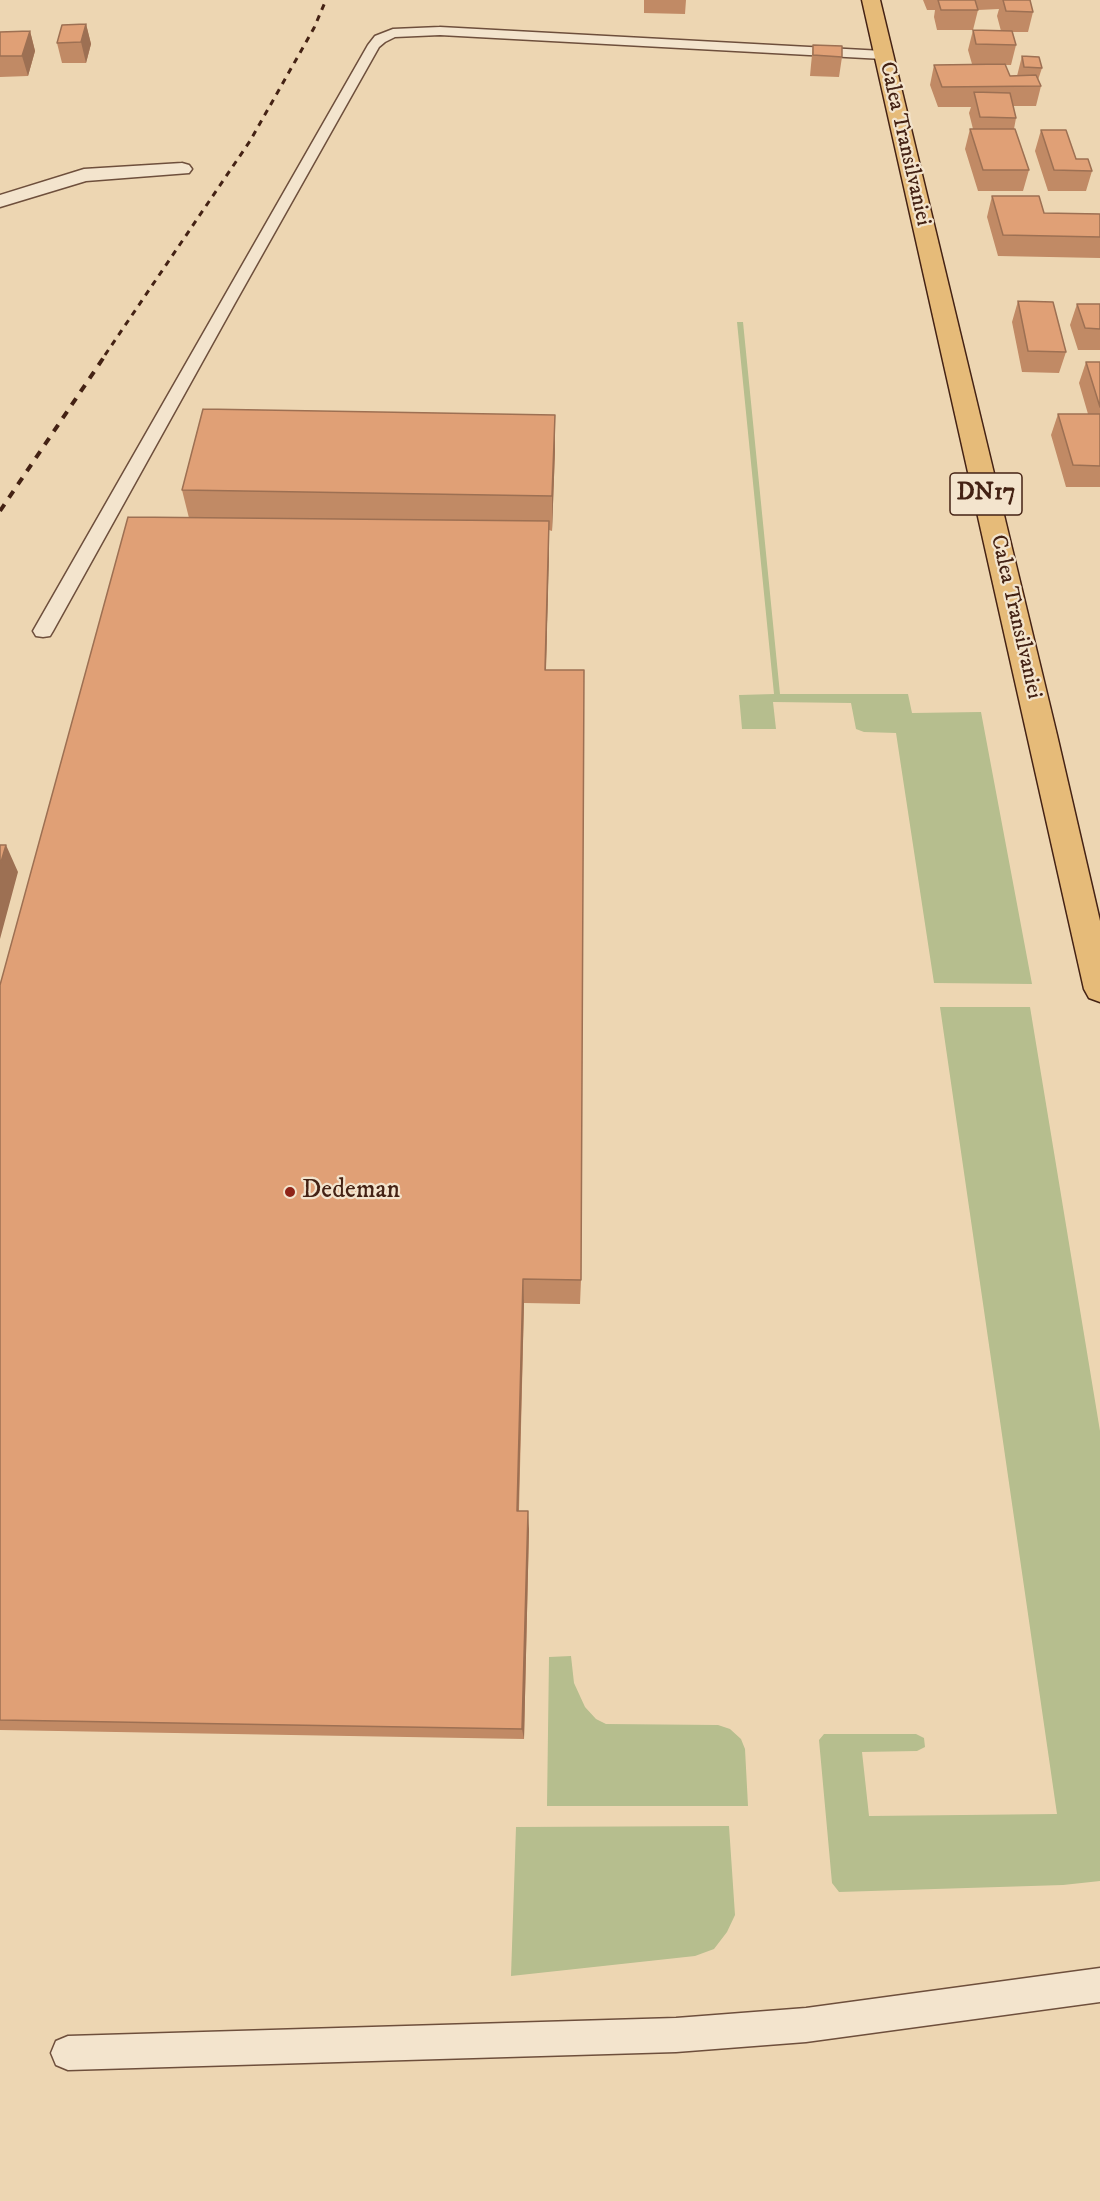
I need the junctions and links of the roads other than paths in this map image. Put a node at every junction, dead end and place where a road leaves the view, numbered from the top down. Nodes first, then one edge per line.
1 (871, 0) edge
2 (883, 55) junction
3 (182, 169) dead end
4 (0, 201) edge
5 (43, 631) dead end
6 (1100, 989) edge
7 (1100, 1985) edge
8 (69, 2053) dead end

1 - 2 highway, Calea Transilvaniei / DN17
2 - 5 lane
2 - 6 highway, Calea Transilvaniei / DN17
3 - 4 street
7 - 8 lane

